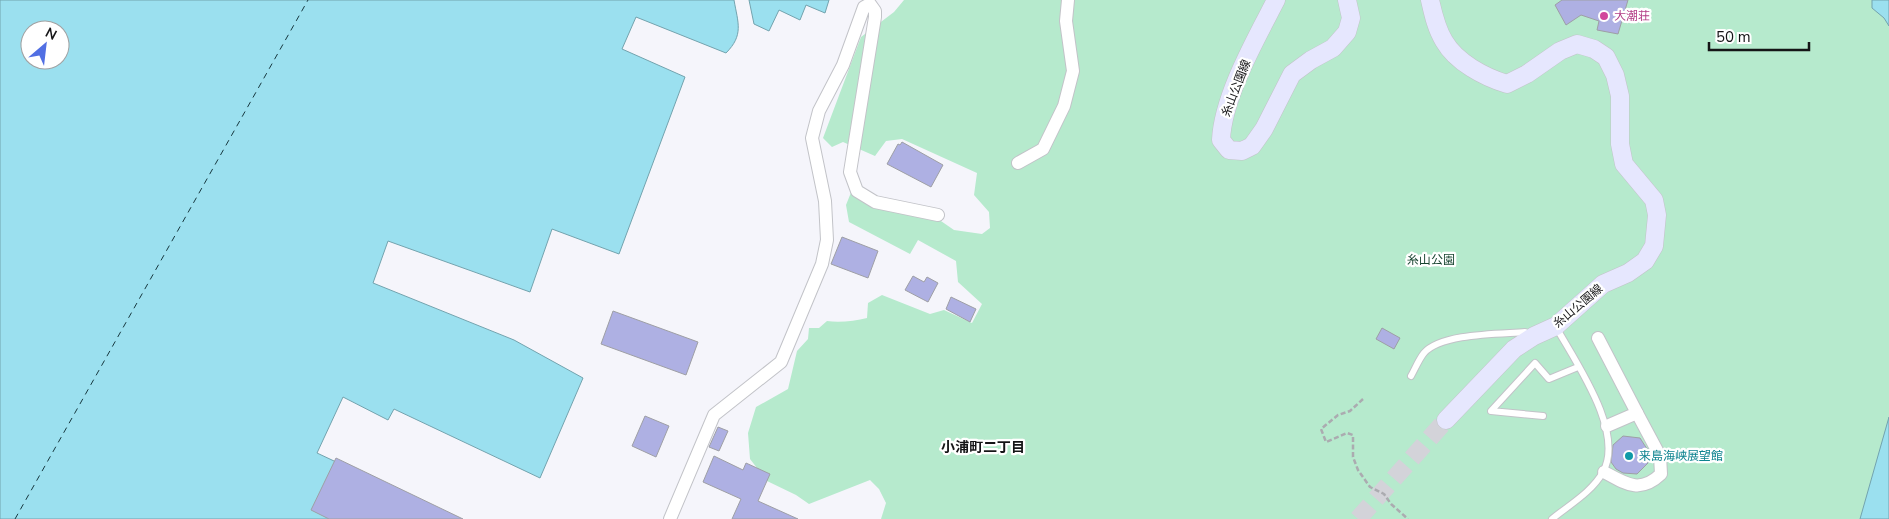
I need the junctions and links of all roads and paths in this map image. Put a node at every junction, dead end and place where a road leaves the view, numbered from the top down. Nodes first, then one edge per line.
1 (1068, 0) edge
2 (1276, 0) edge
3 (1347, 0) edge
4 (1430, 0) edge
5 (1018, 163) dead end
6 (938, 215) dead end
7 (1556, 326) junction
8 (1534, 336) junction
9 (1598, 338) dead end
10 (1578, 367) junction
11 (1411, 376) dead end
12 (1363, 399) dead end
13 (1637, 413) junction
14 (1543, 416) dead end
15 (1446, 420) tunnel mouth
16 (1607, 426) junction
17 (1604, 472) junction
18 (670, 519) edge
19 (1408, 519) edge
20 (1552, 519) edge

1 - 5 street
2 - 3 main road, 糸山公園線
4 - 7 main road, 糸山公園線
6 - 18 street
7 - 8 main road, 糸山公園線
7 - 10 lane
8 - 11 lane
8 - 15 main road, 糸山公園線
9 - 13 street
10 - 14 lane
10 - 16 lane
12 - 19 path
13 - 16 street
13 - 17 street
16 - 17 lane
17 - 20 lane

